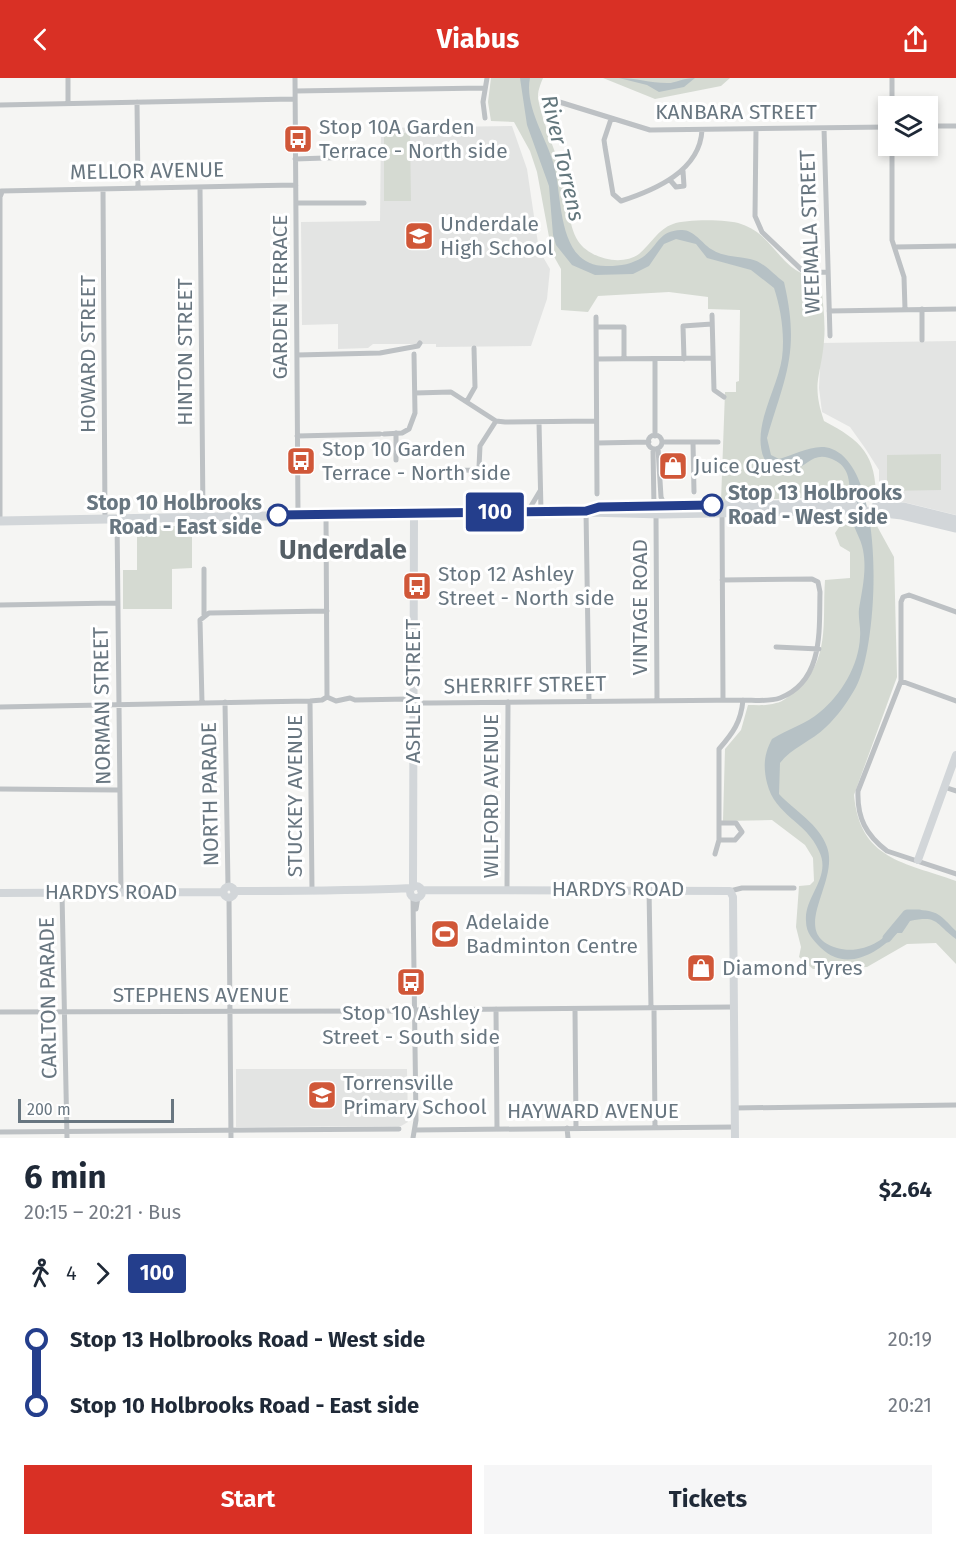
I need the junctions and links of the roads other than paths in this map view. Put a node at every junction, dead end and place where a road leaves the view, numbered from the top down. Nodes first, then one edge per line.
1 (68, 78) edge
2 (295, 78) edge
3 (487, 78) edge
4 (892, 78) edge
5 (484, 88) junction
6 (294, 91) junction
7 (892, 96) edge
8 (294, 99) junction
9 (553, 100) dead end
10 (137, 102) junction
11 (68, 103) junction
12 (0, 105) edge
13 (485, 118) dead end
14 (611, 119) junction
15 (938, 126) edge
16 (956, 126) edge
17 (878, 127) edge
18 (824, 128) junction
19 (756, 129) junction
20 (702, 130) junction
21 (892, 156) edge
22 (354, 157) dead end
23 (295, 159) junction
24 (683, 171) junction
25 (670, 180) junction
26 (296, 185) junction
27 (200, 187) junction
28 (138, 188) junction
29 (103, 189) junction
30 (1, 191) edge
31 (364, 202) dead end
32 (296, 203) junction
33 (956, 246) edge
34 (895, 248) junction
35 (828, 272) junction
36 (904, 309) junction
37 (922, 309) junction
38 (956, 309) edge
39 (829, 311) junction
40 (712, 315) dead end
41 (596, 317) dead end
42 (712, 324) junction
43 (596, 327) junction
44 (830, 336) dead end
45 (922, 340) dead end
46 (420, 344) dead end
47 (474, 348) dead end
48 (414, 354) dead end
49 (297, 355) junction
50 (713, 358) junction
51 (597, 359) junction
52 (624, 359) junction
53 (654, 359) junction
54 (684, 359) junction
55 (415, 393) junction
56 (724, 397) dead end
57 (467, 401) junction
58 (496, 421) junction
59 (596, 421) junction
60 (539, 422) junction
61 (396, 433) junction
62 (297, 436) junction
63 (655, 436) junction
64 (597, 442) junction
65 (649, 442) junction
66 (662, 442) junction
67 (693, 442) junction
68 (718, 442) dead end
69 (656, 449) junction
70 (396, 460) dead end
71 (433, 471) dead end
72 (541, 489) junction
73 (694, 492) dead end
74 (597, 494) dead end
75 (665, 506) junction
76 (722, 509) junction
77 (880, 509) junction
78 (545, 511) junction
79 (586, 511) junction
80 (655, 511) junction
81 (528, 512) junction
82 (414, 513) junction
83 (298, 515) junction
84 (326, 515) junction
85 (203, 516) junction
86 (105, 519) junction
87 (117, 519) junction
88 (956, 520) edge
89 (0, 521) edge
90 (956, 528) edge
91 (204, 569) dead end
92 (722, 580) junction
93 (116, 603) junction
94 (0, 605) edge
95 (327, 610) junction
96 (956, 612) edge
97 (204, 615) junction
98 (776, 647) dead end
99 (819, 649) junction
100 (901, 681) junction
101 (327, 697) junction
102 (657, 700) junction
103 (723, 700) junction
104 (743, 700) junction
105 (310, 701) junction
106 (589, 701) junction
107 (956, 701) edge
108 (225, 702) junction
109 (413, 702) junction
110 (508, 702) junction
111 (201, 703) junction
112 (120, 705) junction
113 (0, 707) edge
114 (956, 755) edge
115 (944, 787) junction
116 (0, 789) edge
117 (118, 790) junction
118 (956, 791) edge
119 (719, 823) junction
120 (719, 840) junction
121 (715, 854) dead end
122 (918, 860) junction
123 (956, 874) edge
124 (794, 888) dead end
125 (312, 890) junction
126 (507, 890) junction
127 (649, 890) junction
128 (730, 891) junction
129 (229, 892) junction
130 (416, 892) junction
131 (0, 893) edge
132 (62, 893) junction
133 (121, 893) junction
134 (733, 1007) junction
135 (653, 1008) junction
136 (575, 1009) junction
137 (414, 1010) junction
138 (496, 1010) junction
139 (231, 1011) junction
140 (402, 1011) dead end
141 (0, 1012) edge
142 (66, 1012) junction
143 (956, 1105) edge
144 (735, 1108) junction
145 (655, 1127) junction
146 (735, 1127) junction
147 (497, 1128) junction
148 (567, 1128) junction
149 (576, 1128) junction
150 (399, 1129) dead end
151 (231, 1130) junction
152 (415, 1130) junction
153 (0, 1132) edge
154 (67, 1135) edge
155 (231, 1138) edge
156 (413, 1138) edge
157 (567, 1138) edge
158 (735, 1138) edge

1 - 11 street
2 - 6 street, GARDEN TERRACE
3 - 5 street
4 - 7 street
5 - 6 street
5 - 13 street
6 - 8 street, GARDEN TERRACE
8 - 10 street
8 - 23 street, GARDEN TERRACE
9 - 14 street, KANBARA STREET
10 - 11 street
10 - 28 street
11 - 12 street
14 - 20 street, KANBARA STREET
14 - 25 street
15 - 16 street
17 - 18 street, KANBARA STREET
18 - 19 street, KANBARA STREET
18 - 35 street, WEEMALA STREET
19 - 20 street, KANBARA STREET
19 - 35 street
20 - 24 street
21 - 34 street
22 - 23 street
23 - 26 street, GARDEN TERRACE
24 - 25 street
24 - 25 street
26 - 27 street, MELLOR AVENUE
26 - 32 street, GARDEN TERRACE
27 - 28 street, MELLOR AVENUE
27 - 85 street, HINTON STREET
28 - 29 street, MELLOR AVENUE
29 - 30 street, MELLOR AVENUE
29 - 86 street, HOWARD STREET
30 - 89 street
31 - 32 street
32 - 49 street, GARDEN TERRACE
33 - 34 street
34 - 36 street
35 - 39 street, WEEMALA STREET
36 - 37 street
36 - 39 street
37 - 38 street
37 - 45 street
39 - 44 street, WEEMALA STREET
40 - 42 street
41 - 43 street
42 - 50 street
42 - 54 street
43 - 51 street
43 - 52 street
46 - 49 street
47 - 57 street
48 - 55 street
49 - 62 street, GARDEN TERRACE
50 - 54 street
50 - 56 street
51 - 52 street
51 - 59 street
52 - 53 street
53 - 54 street
53 - 63 street
55 - 57 street
55 - 61 street
57 - 58 street
58 - 60 street
58 - 71 street
59 - 60 street
59 - 64 street
60 - 72 street
61 - 62 street
61 - 70 street
62 - 83 street, GARDEN TERRACE
63 - 65 street
63 - 66 street
64 - 65 street
64 - 74 street
65 - 69 street
66 - 67 street
66 - 69 street
67 - 68 street
67 - 73 street
69 - 75 street
69 - 80 street, VINTAGE ROAD
72 - 78 street
72 - 81 street
75 - 76 main road
75 - 80 main road
76 - 77 main road
76 - 80 main road
76 - 92 street
77 - 88 main road
77 - 90 main road
78 - 79 main road
78 - 81 main road
79 - 80 main road
79 - 106 street
80 - 102 street, VINTAGE ROAD
81 - 82 main road
82 - 84 main road
82 - 109 street, ASHLEY STREET
83 - 84 main road
83 - 85 main road
84 - 95 street
85 - 87 main road
86 - 87 main road
86 - 89 main road
87 - 93 street, NORMAN STREET
91 - 97 street
92 - 99 street, SHERRIFF STREET
92 - 103 street
93 - 94 street
93 - 112 street, NORMAN STREET
95 - 97 street
95 - 101 street
96 - 100 street
97 - 111 street
98 - 99 street
99 - 104 street, SHERRIFF STREET
100 - 107 street
100 - 122 street
101 - 105 street, SHERRIFF STREET
101 - 109 street, SHERRIFF STREET
102 - 103 street, SHERRIFF STREET
102 - 106 street, SHERRIFF STREET
103 - 104 street, SHERRIFF STREET
104 - 119 street
105 - 108 street, SHERRIFF STREET
105 - 125 street, STUCKEY AVENUE
106 - 110 street, SHERRIFF STREET
108 - 111 street, SHERRIFF STREET
108 - 129 street, NORTH PARADE
109 - 110 street, SHERRIFF STREET
109 - 130 street, ASHLEY STREET
110 - 126 street, WILFORD AVENUE
111 - 112 street, SHERRIFF STREET
112 - 113 street, SHERRIFF STREET
112 - 117 street, NORMAN STREET
114 - 115 street
115 - 118 street
115 - 122 street
116 - 117 street
117 - 133 street, NORMAN STREET
119 - 120 street
119 - 120 street
120 - 121 street
122 - 123 street
124 - 128 street, HARDYS ROAD
125 - 129 street, HARDYS ROAD
125 - 130 street, HARDYS ROAD
126 - 127 street, HARDYS ROAD
126 - 130 street, HARDYS ROAD
127 - 128 street, HARDYS ROAD
127 - 135 street
128 - 134 street
129 - 133 street, HARDYS ROAD
129 - 139 street, NORTH PARADE
130 - 137 street, ASHLEY STREET
131 - 132 street, HARDYS ROAD
132 - 133 street, HARDYS ROAD
132 - 142 street, CARLTON PARADE
134 - 135 street
134 - 144 street
135 - 136 street
135 - 145 street
136 - 138 street
136 - 149 street
137 - 138 street
137 - 152 street, ASHLEY STREET
138 - 147 street
139 - 140 street, STEPHENS AVENUE
139 - 142 street, STEPHENS AVENUE
139 - 151 street, NORTH PARADE
141 - 142 street, STEPHENS AVENUE
142 - 154 street, CARLTON PARADE
143 - 144 street
144 - 146 street
145 - 146 street, HAYWARD AVENUE
145 - 149 street, HAYWARD AVENUE
146 - 158 street
147 - 148 street, HAYWARD AVENUE
147 - 152 street, HAYWARD AVENUE
148 - 149 street, HAYWARD AVENUE
148 - 157 street
150 - 151 street
151 - 154 street
151 - 155 street, NORTH PARADE
152 - 156 street, ASHLEY STREET
153 - 154 street

